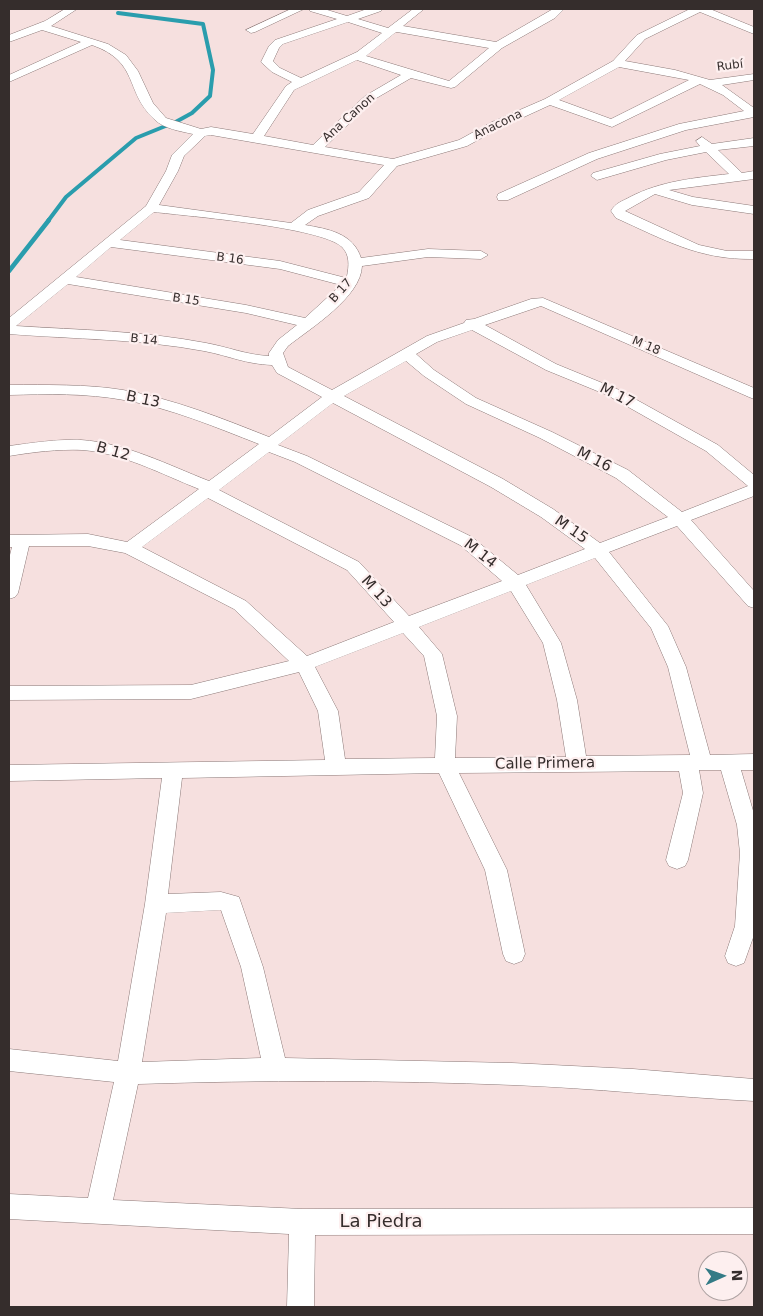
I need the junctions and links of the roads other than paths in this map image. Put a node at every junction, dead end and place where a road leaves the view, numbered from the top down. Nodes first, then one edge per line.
1 (72, 9) edge
2 (299, 9) edge
3 (314, 9) edge
4 (377, 9) edge
5 (419, 9) edge
6 (558, 9) edge
7 (698, 9) edge
8 (702, 9) edge
9 (346, 19) junction
10 (43, 26) junction
11 (251, 30) dead end
12 (392, 30) junction
13 (754, 31) edge
14 (9, 39) edge
15 (90, 42) junction
16 (498, 46) junction
17 (356, 56) junction
18 (617, 63) junction
19 (410, 74) junction
20 (754, 77) edge
21 (9, 79) edge
22 (704, 81) junction
23 (300, 82) junction
24 (451, 85) joint
25 (549, 102) junction
26 (754, 113) edge
27 (683, 127) junction
28 (201, 133) junction
29 (256, 138) junction
30 (754, 142) edge
31 (709, 147) junction
32 (316, 149) junction
33 (664, 157) junction
34 (393, 163) junction
35 (754, 175) edge
36 (597, 176) dead end
37 (739, 176) junction
38 (696, 182) junction
39 (653, 190) junction
40 (502, 197) dead end
41 (151, 208) junction
42 (754, 210) edge
43 (294, 227) junction
44 (109, 242) junction
45 (481, 255) dead end
46 (754, 255) edge
47 (355, 263) junction
48 (64, 279) junction
49 (350, 282) junction
50 (306, 323) junction
51 (471, 323) junction
52 (9, 325) edge
53 (9, 330) edge
54 (407, 354) junction
55 (277, 361) junction
56 (9, 390) edge
57 (754, 394) edge
58 (332, 397) junction
59 (269, 445) junction
60 (9, 451) edge
61 (754, 483) edge
62 (210, 489) junction
63 (754, 490) edge
64 (680, 518) junction
65 (15, 541) edge
66 (130, 548) junction
67 (598, 550) junction
68 (515, 582) junction
69 (9, 593) edge
70 (754, 602) edge
71 (406, 625) junction
72 (304, 664) junction
73 (9, 693) edge
74 (695, 762) junction
75 (729, 762) junction
76 (754, 762) edge
77 (577, 764) junction
78 (445, 766) junction
79 (336, 767) junction
80 (173, 771) junction
81 (9, 773) edge
82 (677, 860) dead end
83 (156, 904) junction
84 (514, 954) dead end
85 (736, 956) dead end
86 (9, 1060) edge
87 (275, 1069) junction
88 (128, 1073) junction
89 (754, 1090) edge
90 (9, 1207) edge
91 (98, 1211) junction
92 (754, 1221) edge
93 (302, 1222) junction
94 (300, 1307) edge

1 - 10 street
2 - 11 street
3 - 9 street
4 - 9 street
5 - 12 street
6 - 16 street
7 - 18 street, Anacona
8 - 13 street
9 - 12 street
9 - 23 street
10 - 14 street
10 - 15 street
12 - 16 street
12 - 17 street
15 - 21 street
15 - 28 street
16 - 24 street
17 - 19 street
17 - 23 street
18 - 22 street
18 - 25 street, Anacona
19 - 24 street
19 - 32 street, Ana Canon
20 - 22 street, Rubí
22 - 25 street
22 - 26 street
23 - 29 street
25 - 34 street, Anacona
26 - 27 street
27 - 31 street
27 - 40 street
28 - 29 street
28 - 41 street
29 - 32 street
30 - 31 street
31 - 33 street
31 - 37 street
32 - 34 street
33 - 36 street
33 - 38 street
34 - 43 street
35 - 37 street
37 - 38 street
38 - 39 street
39 - 42 street
39 - 46 street
41 - 43 street, B 17
41 - 44 street
43 - 47 street, B 17
44 - 48 street
44 - 49 street, B 16
45 - 47 street
47 - 49 street, B 17
48 - 50 street, B 15
48 - 52 street
49 - 50 street, B 17
50 - 55 street, B 17
51 - 54 street
51 - 57 street, M 18
51 - 61 street, M 17
53 - 55 street, B 14
54 - 58 street
54 - 64 street, M 16
55 - 58 street
56 - 59 street, B 13
58 - 59 street
58 - 67 street, M 15
59 - 62 street
59 - 68 street, M 14
60 - 62 street, B 12
62 - 66 street
62 - 71 street, M 13
63 - 64 street
64 - 67 street
64 - 70 street, M 16
65 - 66 street
65 - 69 street
66 - 72 street
67 - 68 street
67 - 74 street, M 15
68 - 71 street
68 - 77 street, M 14
71 - 72 street
71 - 78 street, M 13
72 - 73 street
72 - 79 street
74 - 75 street, Calle Primera
74 - 77 street, Calle Primera
74 - 82 street, M 15
75 - 76 street, Calle Primera
75 - 85 street
77 - 78 street, Calle Primera
78 - 79 street, Calle Primera
78 - 84 street
79 - 80 street, Calle Primera
80 - 81 street, Calle Primera
80 - 83 street
83 - 87 street
83 - 88 street
86 - 88 street
87 - 88 street
87 - 89 street
88 - 91 street
90 - 91 street, La Piedra
91 - 93 street, La Piedra
92 - 93 street, La Piedra
93 - 94 street

